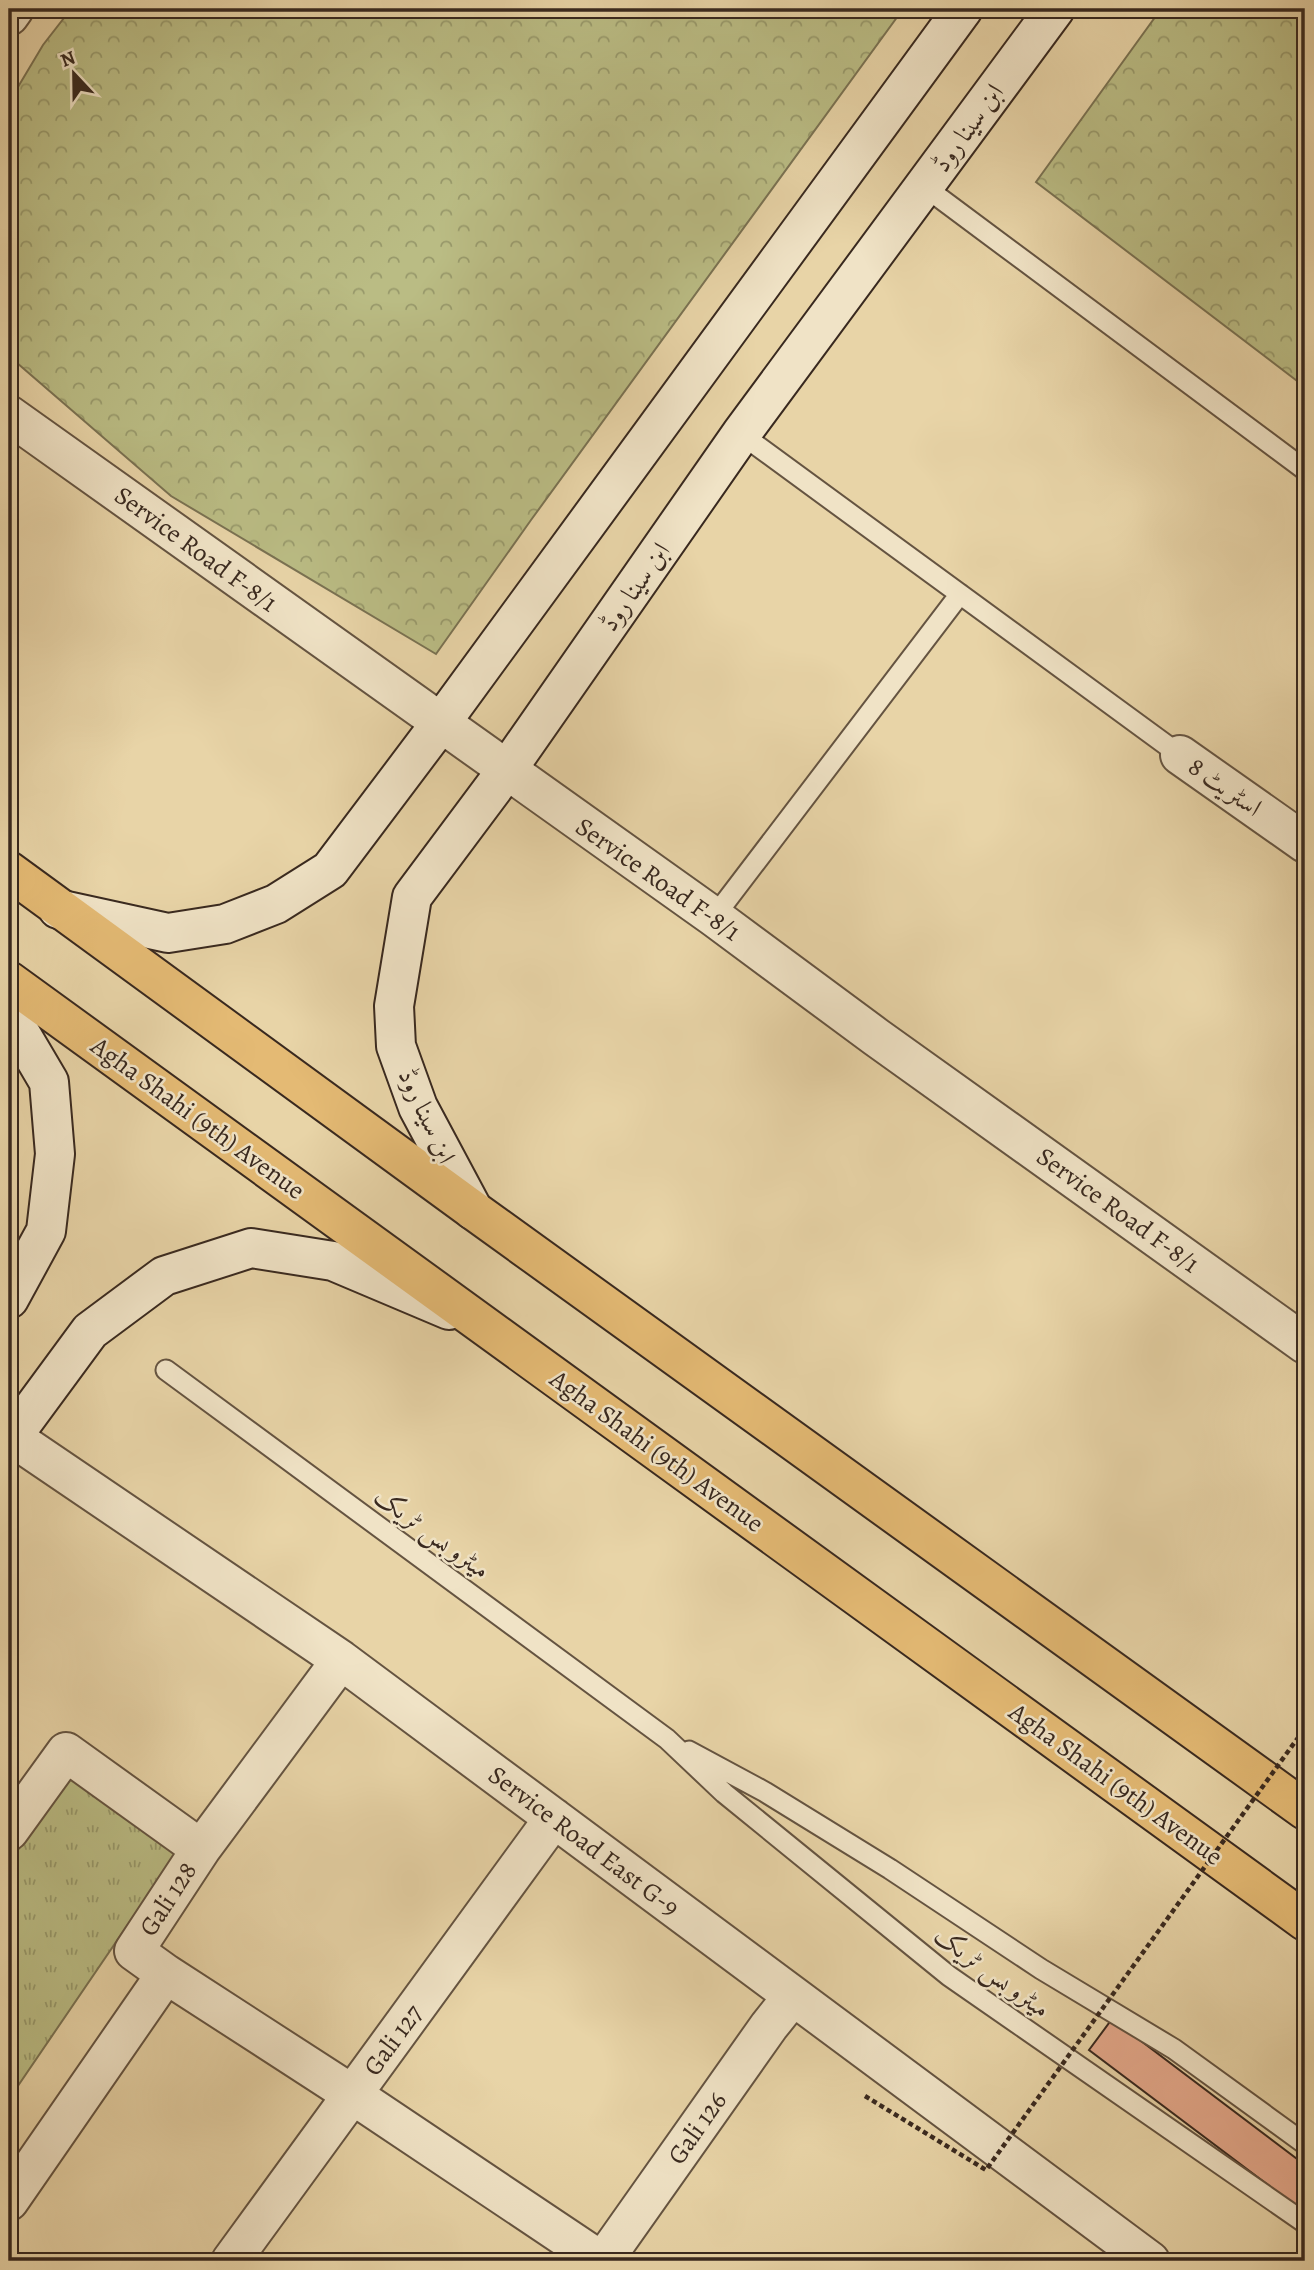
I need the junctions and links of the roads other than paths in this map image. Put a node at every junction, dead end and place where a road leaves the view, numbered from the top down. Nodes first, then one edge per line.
1 (14, 9) edge
2 (963, 9) edge
3 (1055, 9) edge
4 (9, 16) edge
5 (925, 187) junction
6 (9, 415) edge
7 (741, 434) junction
8 (1305, 470) edge
9 (960, 594) junction
10 (440, 724) junction
11 (1180, 755) joint
12 (506, 771) junction
13 (1305, 843) edge
14 (9, 872) edge
15 (58, 909) junction
16 (713, 918) junction
17 (9, 981) edge
18 (9, 1014) edge
19 (473, 1210) junction
20 (9, 1299) edge
21 (480, 1323) junction
22 (1305, 1344) edge
23 (166, 1370) dead end
24 (10, 1437) edge
25 (341, 1660) junction
26 (667, 1739) junction
27 (1305, 1810) edge
28 (554, 1818) junction
29 (9, 1831) edge
30 (201, 1849) junction
31 (1305, 1922) edge
32 (166, 1974) junction
33 (793, 1996) junction
34 (353, 2095) junction
35 (1305, 2144) edge
36 (9, 2201) edge
37 (1305, 2223) edge
38 (231, 2261) edge
39 (602, 2261) edge
40 (1150, 2261) edge

1 - 4 street
2 - 10 street
3 - 5 street, ابن سینا روڈ
5 - 7 street, ابن سینا روڈ
5 - 8 lane
6 - 10 street, Service Road F-8/1
7 - 9 lane
7 - 12 street, ابن سینا روڈ
9 - 11 lane
9 - 16 lane
10 - 12 street, Service Road F-8/1
10 - 15 street
11 - 13 street, اسٹریٹ 8
12 - 16 street, Service Road F-8/1
12 - 19 street, ابن سینا روڈ
14 - 15 main road
15 - 19 main road
16 - 22 street, Service Road F-8/1
17 - 21 main road, Agha Shahi (9th) Avenue
18 - 20 street
19 - 27 main road
21 - 24 street
21 - 31 main road, Agha Shahi (9th) Avenue
23 - 26 lane, میٹرو بس ٹریک
24 - 25 street, Service Road East G-9
25 - 28 street, Service Road East G-9
25 - 30 street, Gali 128
26 - 35 lane, میٹرو بس ٹریک
26 - 37 lane, میٹرو بس ٹریک
28 - 33 street, Service Road East G-9
28 - 34 street, Gali 127
29 - 30 street
30 - 32 street, Gali 128
32 - 34 street
32 - 36 street, Gali 128
33 - 39 street, Gali 126
33 - 40 street, Service Road East G-9
34 - 38 street, Gali 127
34 - 39 street

